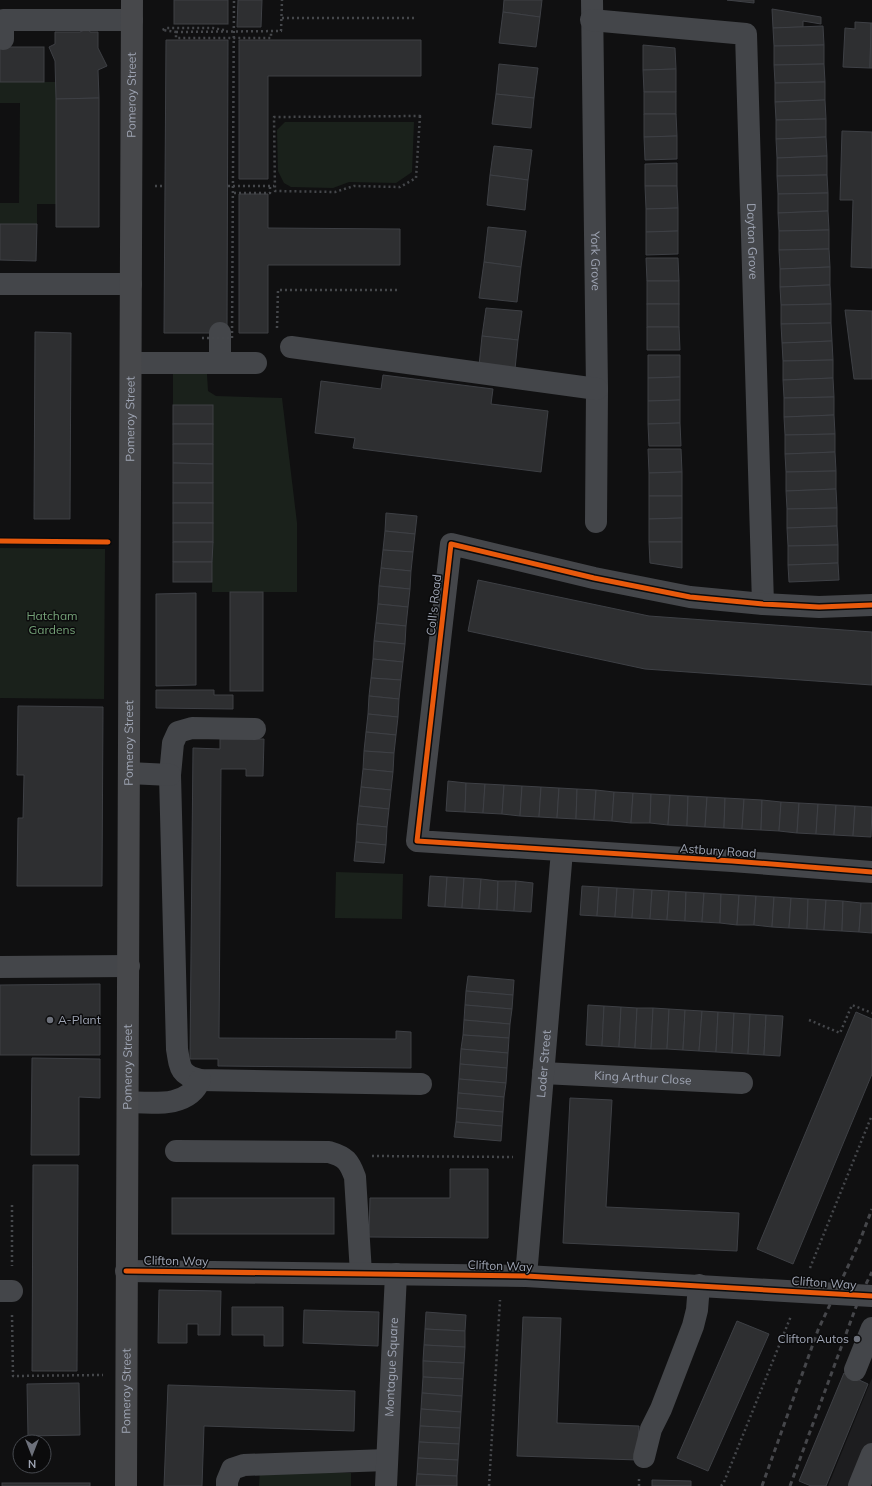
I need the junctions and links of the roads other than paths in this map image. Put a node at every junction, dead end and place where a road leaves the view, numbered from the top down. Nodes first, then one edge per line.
1 (132, 10) edge
2 (591, 10) edge
3 (3, 39) dead end
4 (0, 284) edge
5 (131, 284) junction
6 (211, 336) road end
7 (284, 341) road end
8 (131, 363) junction
9 (220, 363) junction
10 (256, 363) dead end
11 (597, 389) junction
12 (596, 522) dead end
13 (763, 604) junction
14 (872, 605) edge
15 (255, 729) dead end
16 (128, 773) junction
17 (170, 775) junction
18 (562, 851) junction
19 (872, 872) edge
20 (128, 966) junction
21 (0, 967) edge
22 (543, 1073) junction
23 (200, 1080) junction
24 (742, 1083) dead end
25 (421, 1084) dead end
26 (128, 1102) junction
27 (176, 1151) dead end
28 (126, 1271) junction
29 (361, 1273) junction
30 (396, 1274) junction
31 (526, 1276) junction
32 (700, 1285) junction
33 (872, 1296) edge
34 (872, 1328) edge
35 (855, 1370) dead end
36 (872, 1454) edge
37 (644, 1457) dead end
38 (387, 1460) junction
39 (126, 1486) edge
40 (227, 1486) edge
41 (386, 1486) edge
42 (859, 1486) edge

1 - 3 street
1 - 5 main road, Pomeroy Street
2 - 11 street, York Grove
2 - 13 street, Dayton Grove
4 - 5 street
5 - 8 main road, Pomeroy Street
6 - 9 street
7 - 11 street
8 - 9 street
8 - 16 main road, Pomeroy Street
9 - 10 street
11 - 12 street, York Grove
13 - 14 street
13 - 18 street, Coll's Road
15 - 17 street
16 - 17 street
16 - 20 main road, Pomeroy Street
17 - 23 street
18 - 19 street, Astbury Road
18 - 22 street, Loder Street
20 - 21 street
20 - 26 main road, Pomeroy Street
22 - 24 street, King Arthur Close
22 - 31 street, Loder Street
23 - 25 street
23 - 26 street
26 - 28 main road, Pomeroy Street
27 - 29 street
28 - 29 street, Clifton Way
28 - 39 main road, Pomeroy Street
29 - 30 street, Clifton Way
30 - 31 street, Clifton Way
30 - 38 street, Montague Square
31 - 32 street, Clifton Way
32 - 33 street, Clifton Way
32 - 37 street
34 - 35 street
36 - 42 street
38 - 40 street
38 - 41 street, Montague Square

